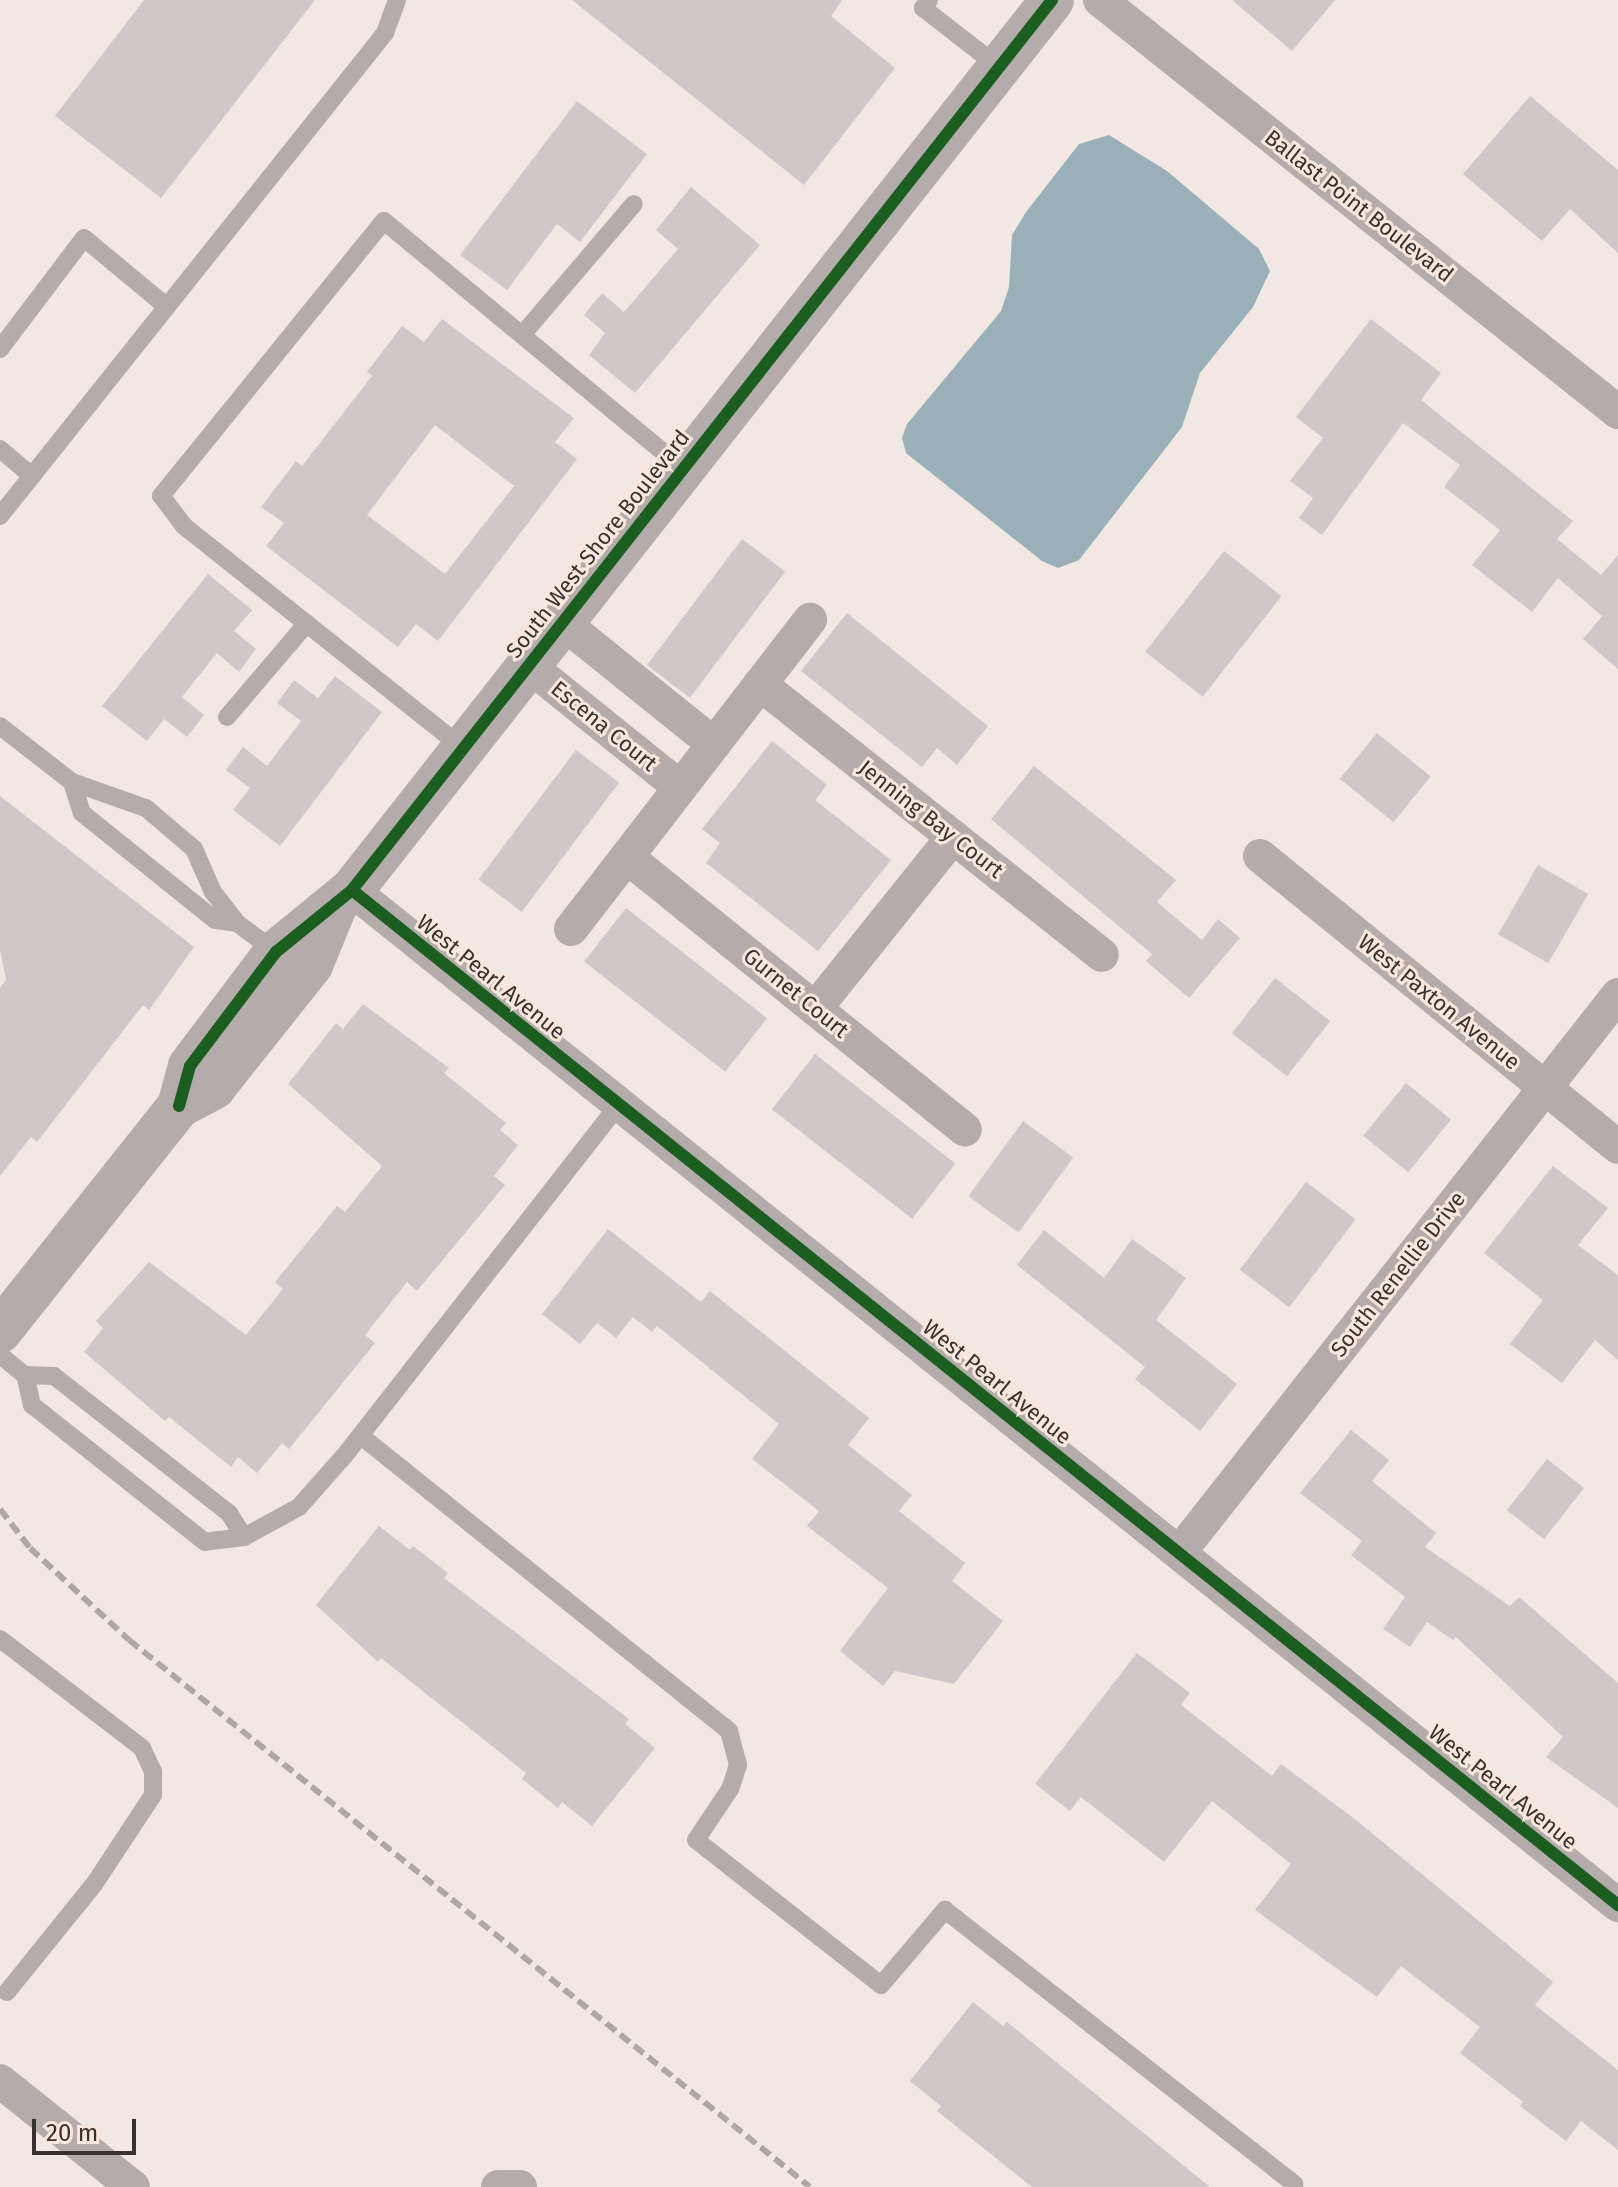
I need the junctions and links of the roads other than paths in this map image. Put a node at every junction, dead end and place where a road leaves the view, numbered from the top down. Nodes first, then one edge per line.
1 (397, 0) edge
2 (929, 0) edge
3 (1052, 0) edge
4 (1100, 0) edge
5 (999, 67) junction
6 (634, 204) dead end
7 (167, 307) junction
8 (522, 335) junction
9 (0, 349) edge
10 (1618, 412) edge
11 (0, 449) edge
12 (683, 468) junction
13 (32, 476) junction
14 (0, 516) edge
15 (810, 620) dead end
16 (562, 622) junction
17 (307, 623) junction
18 (528, 665) junction
19 (760, 684) junction
20 (227, 717) dead end
21 (0, 726) edge
22 (714, 744) junction
23 (463, 748) junction
24 (72, 782) junction
25 (680, 787) junction
26 (953, 837) junction
27 (1260, 856) dead end
28 (627, 857) junction
29 (343, 899) junction
30 (237, 923) junction
31 (571, 929) dead end
32 (276, 952) junction
33 (1102, 955) dead end
34 (1618, 995) edge
35 (815, 1009) junction
36 (1544, 1088) junction
37 (179, 1106) junction
38 (618, 1106) junction
39 (965, 1130) dead end
40 (1618, 1147) edge
41 (0, 1331) edge
42 (0, 1355) edge
43 (25, 1375) junction
44 (361, 1436) junction
45 (244, 1537) junction
46 (1179, 1553) junction
47 (0, 1639) edge
48 (1618, 1905) edge
49 (7, 1992) dead end
50 (0, 2081) edge
51 (1294, 2184) dead end
52 (133, 2187) edge
53 (498, 2187) edge
54 (520, 2187) edge

1 - 7 lane
2 - 5 lane
3 - 5 street, South West Shore Boulevard
4 - 10 street, Ballast Point Boulevard
5 - 12 street, South West Shore Boulevard
6 - 8 lane
7 - 9 lane
7 - 13 lane
8 - 12 lane
8 - 17 lane
11 - 13 lane
12 - 16 street, South West Shore Boulevard
13 - 14 lane
15 - 19 street, Escena Court
16 - 18 street, South West Shore Boulevard
16 - 22 street
17 - 20 lane
17 - 23 lane
18 - 23 street, South West Shore Boulevard
18 - 25 street, Escena Court
19 - 22 street, Escena Court
19 - 26 street, Jenning Bay Court
21 - 24 lane
22 - 25 street, Escena Court
23 - 29 street, South West Shore Boulevard
24 - 30 lane
24 - 30 lane
25 - 28 street, Escena Court
26 - 33 street, Jenning Bay Court
26 - 35 street
27 - 36 street, West Paxton Avenue
28 - 31 street, Escena Court
28 - 35 street, Gurnet Court
29 - 32 street, South West Shore Boulevard
29 - 37 street, South West Shore Boulevard
29 - 38 street, West Pearl Avenue
30 - 32 lane
32 - 37 street, South West Shore Boulevard
34 - 36 street, South Renellie Drive
35 - 39 street, Gurnet Court
36 - 40 street, West Paxton Avenue
36 - 46 street, South Renellie Drive
37 - 41 street, South West Shore Boulevard
38 - 44 lane
38 - 46 street, West Pearl Avenue
42 - 43 lane
43 - 45 lane
43 - 45 lane
44 - 45 lane
44 - 51 lane
46 - 48 street, West Pearl Avenue
47 - 49 lane
50 - 52 street
53 - 54 street

